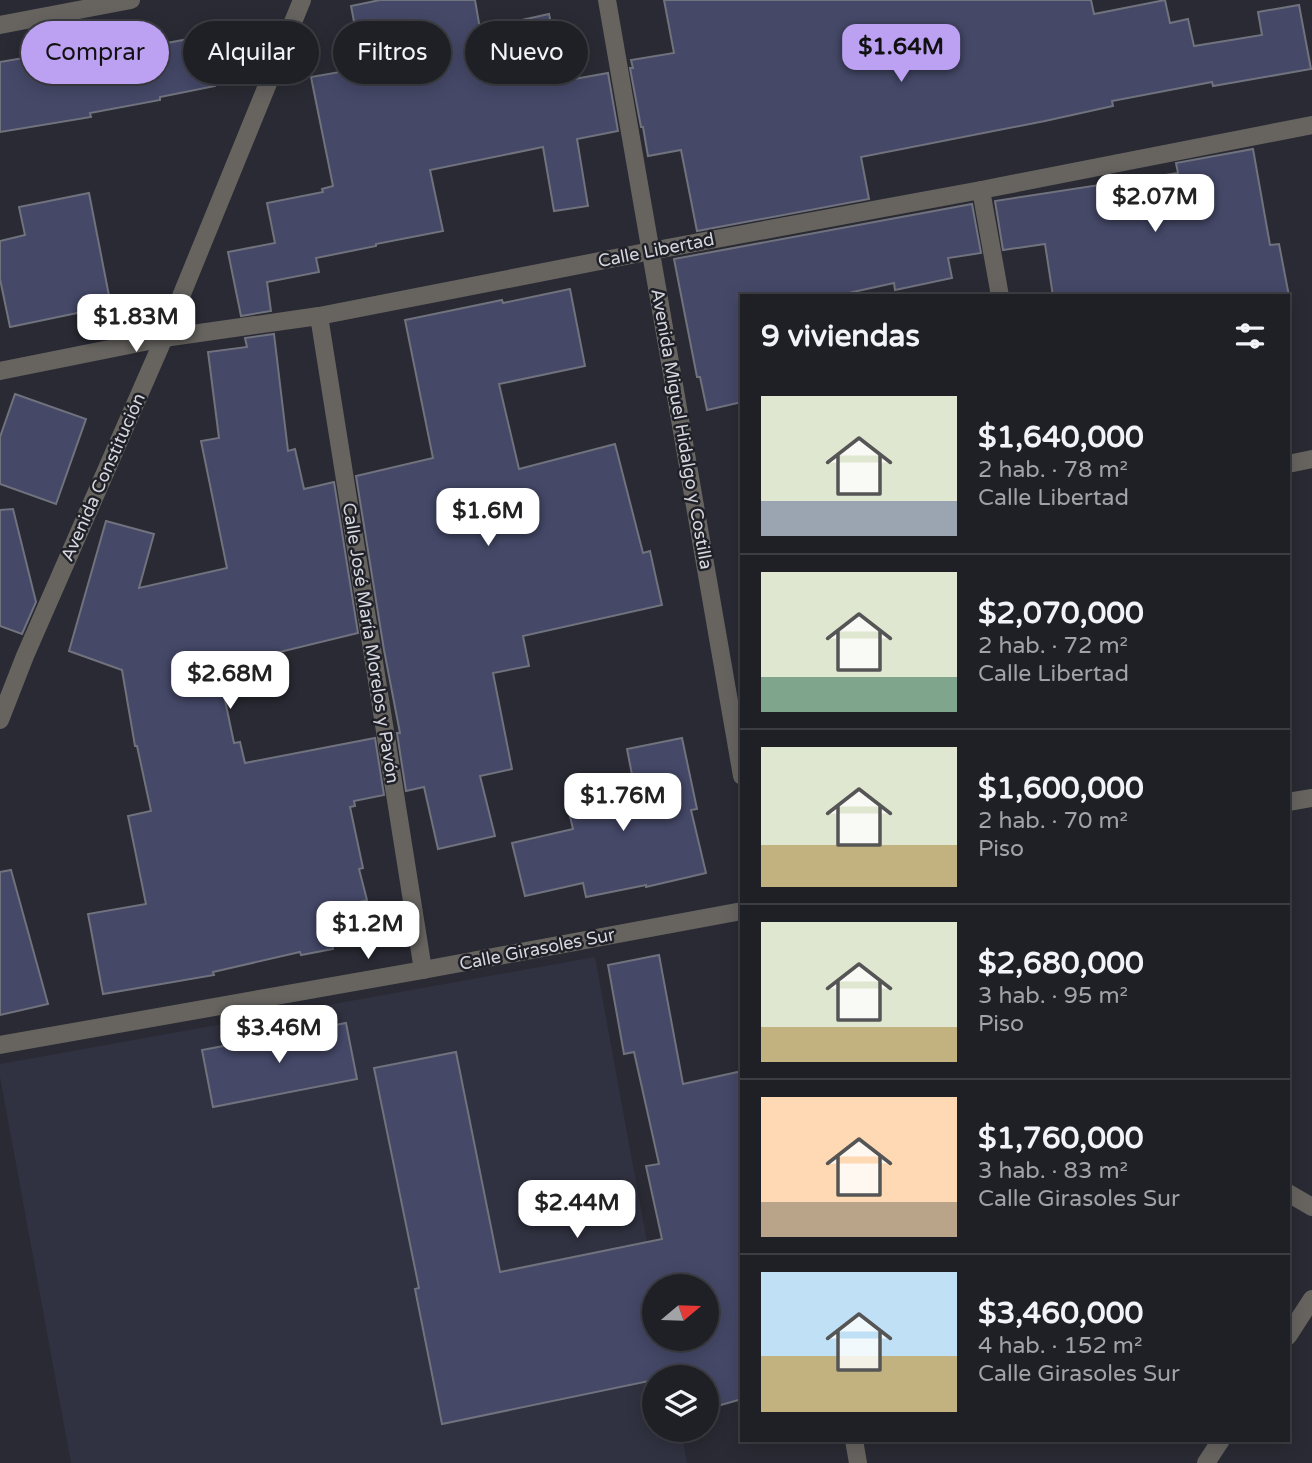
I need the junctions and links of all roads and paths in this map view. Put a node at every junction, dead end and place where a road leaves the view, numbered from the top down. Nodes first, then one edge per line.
1 (131, 0) edge
2 (302, 0) edge
3 (607, 0) edge
4 (0, 25) edge
5 (1312, 125) edge
6 (981, 190) junction
7 (651, 251) junction
8 (1000, 294) edge
9 (319, 316) junction
10 (164, 338) junction
11 (0, 371) edge
12 (1312, 460) edge
13 (1290, 464) edge
14 (0, 720) edge
15 (740, 764) edge
16 (1312, 798) edge
17 (1290, 802) edge
18 (740, 911) edge
19 (423, 970) junction
20 (0, 1045) edge
21 (1290, 1193) edge
22 (1312, 1207) edge
23 (1312, 1299) edge
24 (1290, 1333) edge
25 (854, 1442) edge
26 (1219, 1442) edge
27 (858, 1463) edge
28 (1206, 1463) edge

1 - 4 street
2 - 10 street, Avenida Constitución
3 - 7 street, Avenida Miguel Hidalgo y Costilla
5 - 6 street, Calle Libertad
6 - 7 street, Calle Libertad
6 - 8 street
7 - 9 street, Calle Libertad
7 - 15 street, Avenida Miguel Hidalgo y Costilla
9 - 10 street, Calle Libertad
9 - 19 street, Calle José María Morelos y Pavón
10 - 11 street, Calle Libertad
10 - 14 street, Avenida Constitución
12 - 13 street
16 - 17 street
18 - 19 street, Calle Girasoles Sur
19 - 20 street, Calle Girasoles Sur
21 - 22 street
23 - 24 street
25 - 27 street
26 - 28 street

